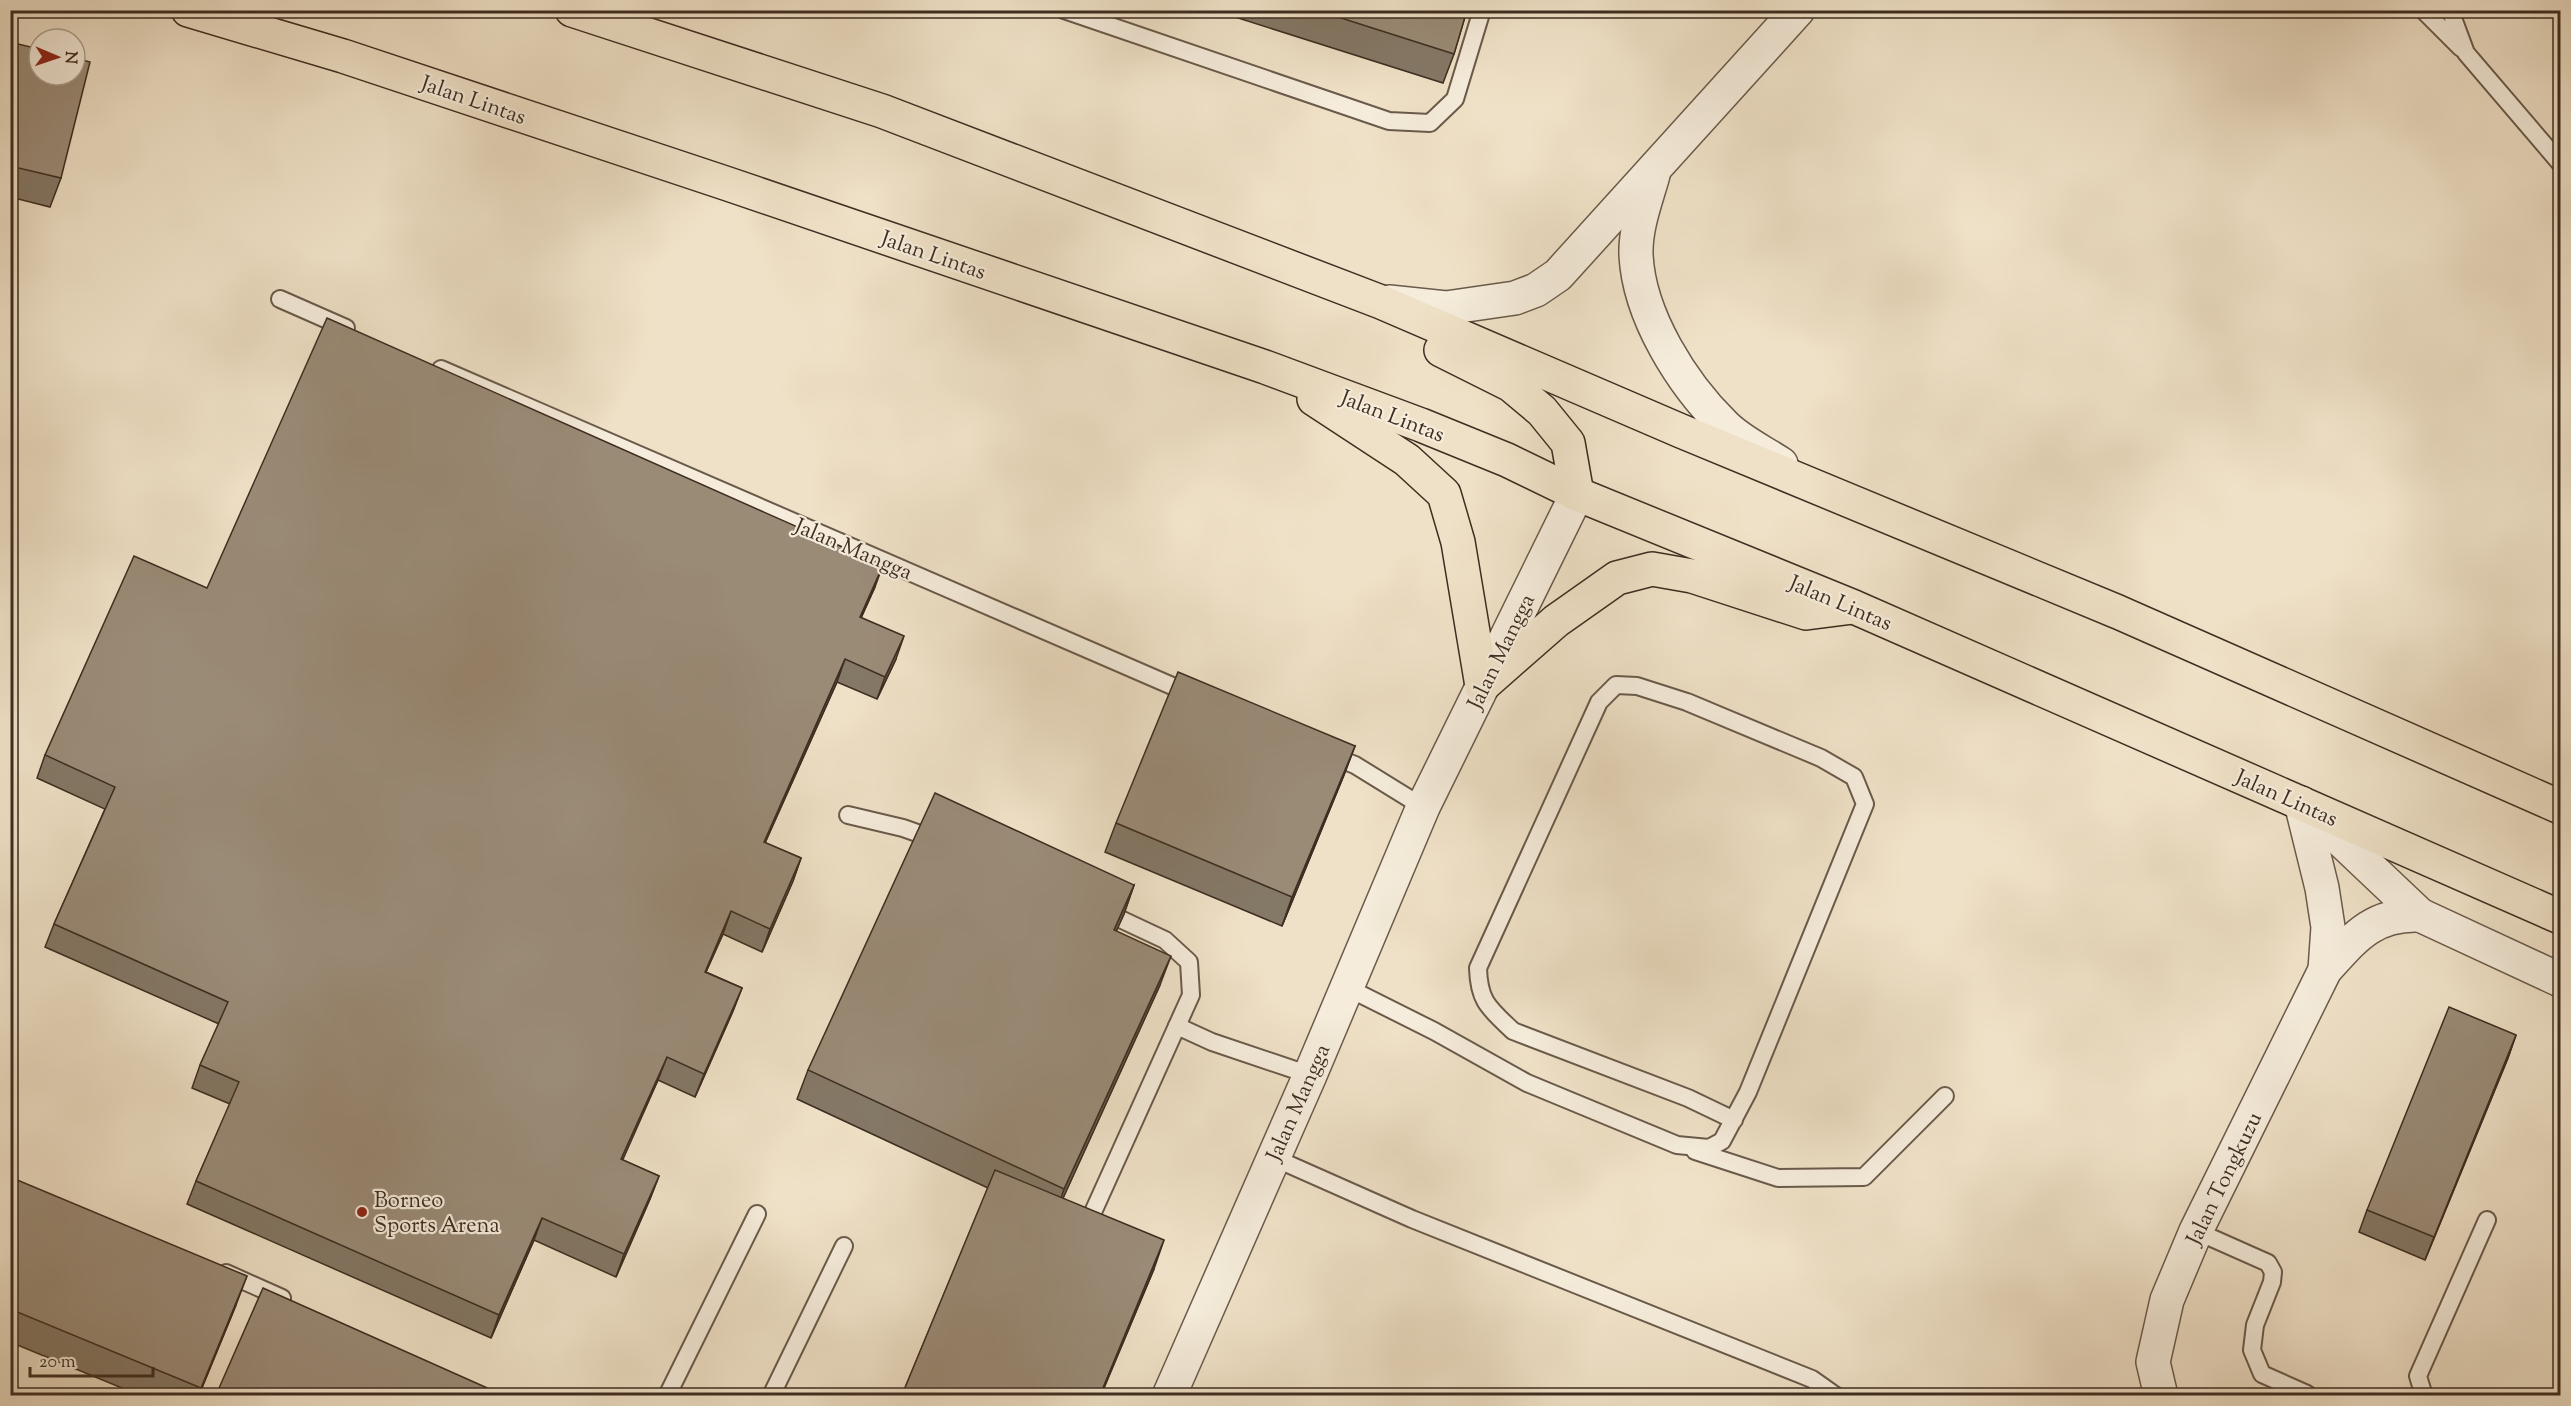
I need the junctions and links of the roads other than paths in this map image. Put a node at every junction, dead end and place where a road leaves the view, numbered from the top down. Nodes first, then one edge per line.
1 (188, 10) edge
2 (572, 10) edge
3 (1064, 10) edge
4 (1482, 10) edge
5 (1798, 10) edge
6 (2423, 10) edge
7 (2450, 10) edge
8 (2466, 52) junction
9 (2560, 163) edge
10 (1655, 167) junction
11 (1214, 238) junction
12 (280, 299) dead end
13 (1381, 302) junction
14 (357, 333) edge
15 (423, 361) edge
16 (1265, 367) junction
17 (1810, 483) junction
18 (1577, 494) junction
19 (1854, 607) junction
20 (1482, 686) junction
21 (1212, 704) edge
22 (1311, 746) edge
23 (2301, 803) junction
24 (1423, 807) junction
25 (2560, 807) edge
26 (848, 815) dead end
27 (953, 845) edge
28 (1085, 903) edge
29 (2420, 915) junction
30 (2560, 917) edge
31 (2325, 970) junction
32 (2560, 980) edge
33 (1346, 987) junction
34 (1177, 1026) junction
35 (1310, 1075) junction
36 (1945, 1096) dead end
37 (1734, 1120) junction
38 (1677, 1145) junction
39 (1272, 1157) junction
40 (757, 1214) dead end
41 (2487, 1220) dead end
42 (1089, 1221) edge
43 (2196, 1231) junction
44 (844, 1246) dead end
45 (216, 1269) edge
46 (292, 1303) edge
47 (2307, 1394) edge
48 (668, 1395) edge
49 (771, 1395) edge
50 (1169, 1395) edge
51 (1836, 1395) edge
52 (2162, 1395) edge
53 (2424, 1395) edge

1 - 16 highway, Jalan Lintas
2 - 11 highway
3 - 4 lane
5 - 10 street
6 - 8 lane
7 - 8 lane
8 - 9 lane
10 - 13 street
10 - 17 street
11 - 13 highway
11 - 18 highway
12 - 14 lane
13 - 17 highway
15 - 21 lane, Jalan Mangga
16 - 18 highway, Jalan Lintas
16 - 20 highway
17 - 25 highway
18 - 19 highway, Jalan Lintas
18 - 20 street, Jalan Mangga
19 - 20 highway
19 - 23 highway, Jalan Lintas
20 - 24 street, Jalan Mangga
22 - 24 lane
23 - 29 street
23 - 30 highway, Jalan Lintas
23 - 31 street, Jalan Tongkuzu
24 - 33 street, Jalan Mangga
26 - 27 lane
28 - 34 lane
29 - 31 street, Jalan Tongkuzu
29 - 32 street
31 - 43 street, Jalan Tongkuzu
33 - 35 street, Jalan Mangga
33 - 38 lane
34 - 35 lane
34 - 42 lane
35 - 39 street, Jalan Mangga
36 - 38 lane
37 - 37 lane
37 - 38 lane
39 - 50 street, Jalan Mangga
39 - 51 lane
40 - 48 lane
41 - 53 lane
43 - 47 lane
43 - 52 street, Jalan Tongkuzu
44 - 49 lane
45 - 46 lane

